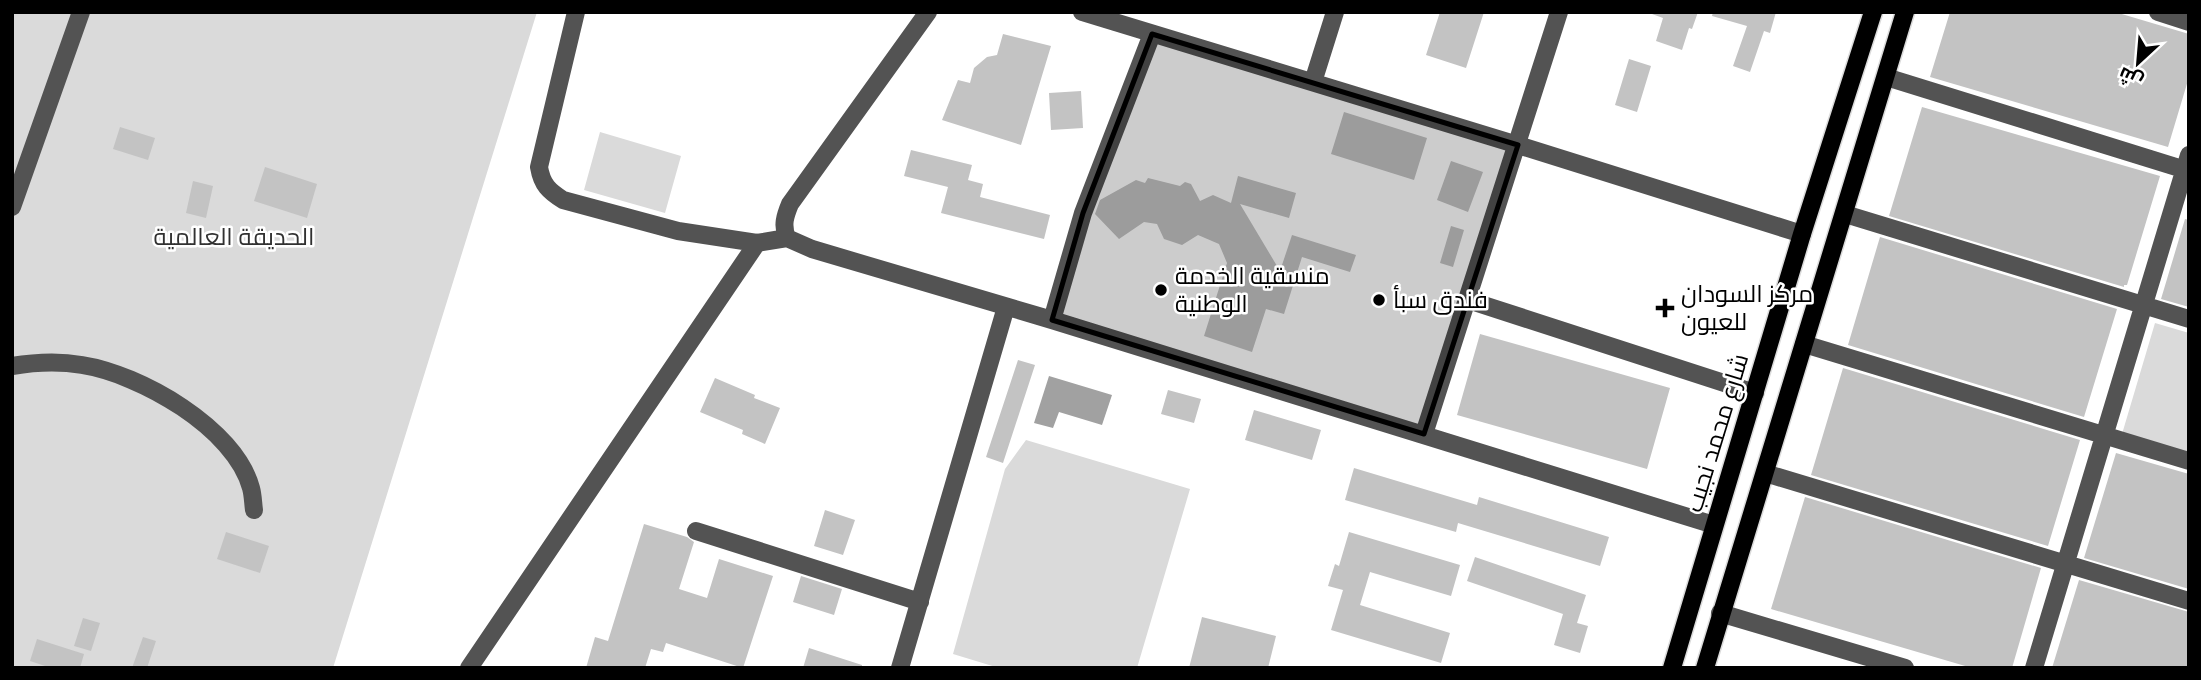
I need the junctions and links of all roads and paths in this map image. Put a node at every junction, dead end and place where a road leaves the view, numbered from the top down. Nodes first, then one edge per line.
1 (81, 12) edge
2 (576, 12) edge
3 (929, 12) edge
4 (1082, 12) edge
5 (1335, 12) edge
6 (1559, 12) edge
7 (1905, 12) edge
8 (2158, 12) edge
9 (1869, 13) edge
10 (2189, 22) edge
11 (1152, 34) junction
12 (1886, 77) junction
13 (1313, 82) junction
14 (1518, 145) junction
15 (2187, 165) edge
16 (12, 207) edge
17 (1844, 214) junction
18 (1802, 234) junction
19 (787, 238) junction
20 (757, 243) junction
21 (1468, 300) junction
22 (2145, 305) junction
23 (1006, 307) junction
24 (2189, 318) edge
25 (1052, 320) junction
26 (1804, 344) junction
27 (12, 366) edge
28 (1755, 393) junction
29 (1423, 435) junction
30 (2105, 435) junction
31 (2189, 461) edge
32 (1765, 473) junction
33 (254, 510) dead end
34 (1714, 525) junction
35 (696, 531) dead end
36 (2065, 563) junction
37 (2189, 600) edge
38 (920, 602) junction
39 (1720, 613) junction
40 (469, 668) edge
41 (901, 668) edge
42 (1672, 668) edge
43 (1705, 668) edge
44 (1905, 668) edge
45 (2034, 668) edge

1 - 16 street
2 - 20 street
3 - 19 street
4 - 11 street
5 - 13 street
6 - 14 street
7 - 12 main road
8 - 10 street
9 - 18 main road, شارع محمد نجيب
11 - 13 street
11 - 25 street
12 - 15 street
12 - 17 main road
13 - 14 street
14 - 18 street
14 - 21 street
15 - 22 street
17 - 22 street
17 - 26 main road
18 - 28 main road, شارع محمد نجيب
19 - 20 street
19 - 23 street
20 - 40 street
21 - 28 street
21 - 29 street
22 - 24 street
22 - 30 street
23 - 25 street
23 - 38 street
25 - 29 street
26 - 30 street
26 - 32 main road
27 - 33 street
28 - 34 main road, شارع محمد نجيب
29 - 34 street
30 - 31 street
30 - 36 street
32 - 36 street
32 - 39 main road
34 - 42 main road, شارع محمد نجيب
35 - 38 street
36 - 37 street
36 - 45 street
38 - 41 street
39 - 43 main road
39 - 44 street

